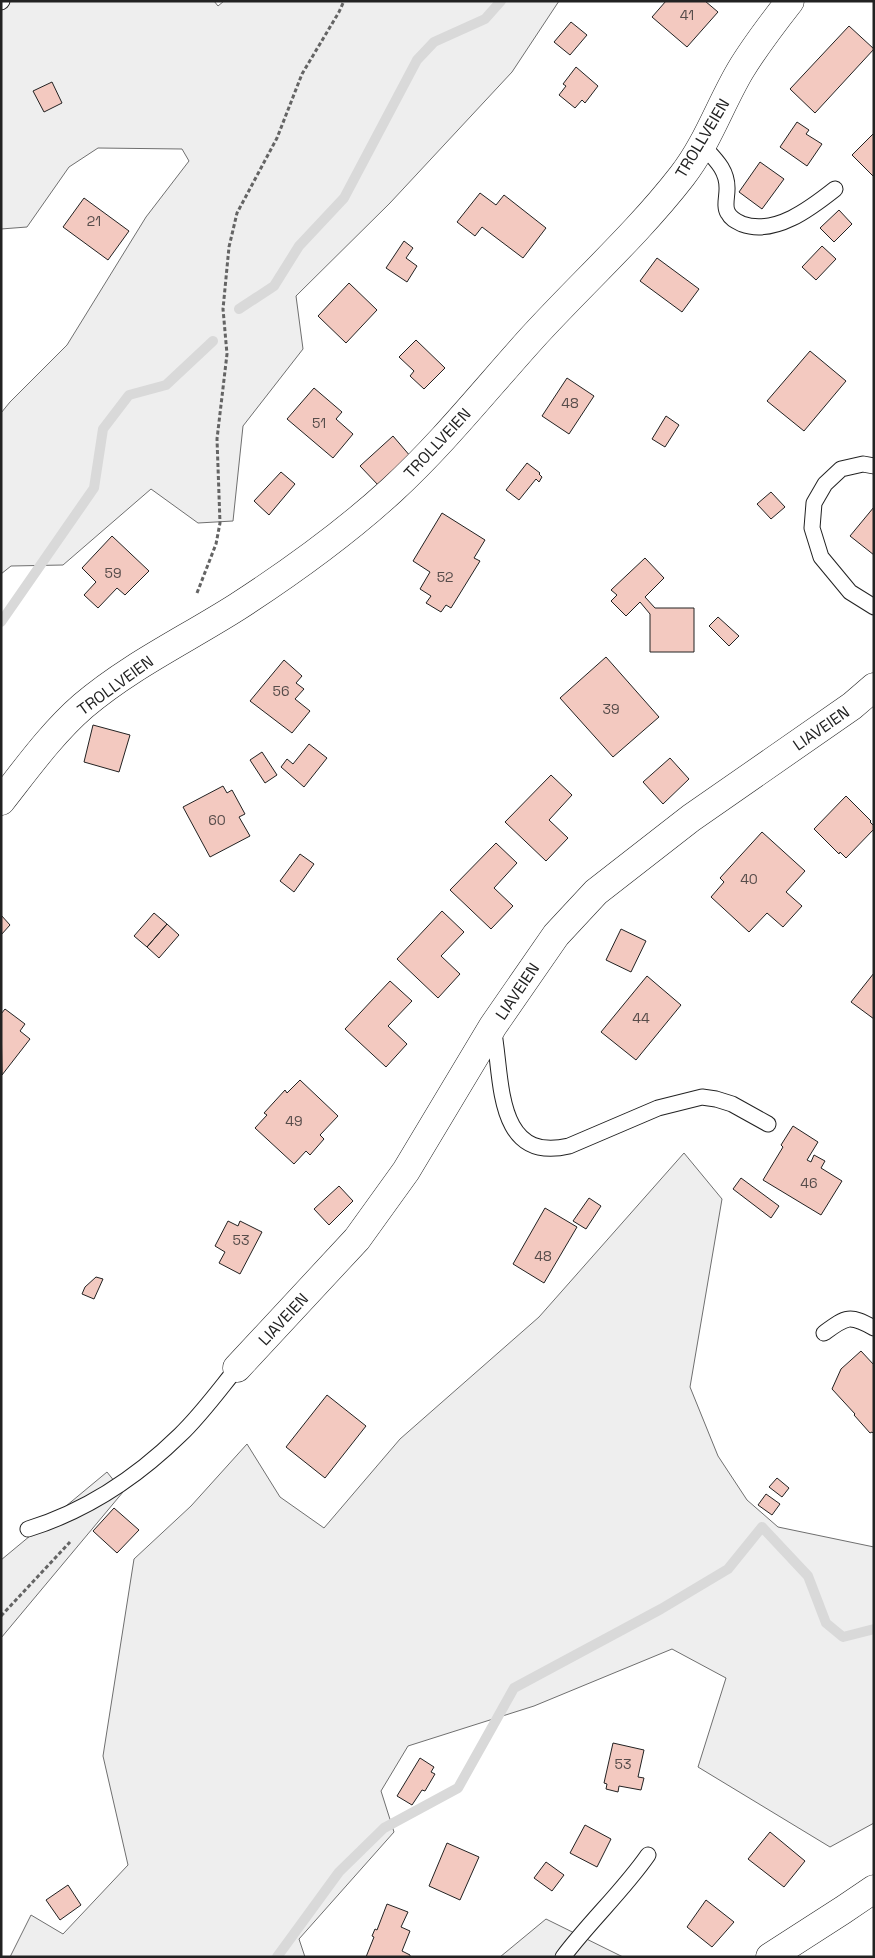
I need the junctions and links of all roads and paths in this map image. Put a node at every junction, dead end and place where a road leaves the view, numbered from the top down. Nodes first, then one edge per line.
1 (344, 1) edge
2 (790, 1) edge
3 (702, 145) junction
4 (835, 189) dead end
5 (874, 466) edge
6 (195, 597) dead end
7 (874, 607) edge
8 (874, 687) edge
9 (1, 801) edge
10 (493, 1026) junction
11 (768, 1124) dead end
12 (874, 1328) edge
13 (824, 1333) dead end
14 (237, 1368) joint
15 (28, 1529) dead end
16 (72, 1539) dead end
17 (1, 1616) edge
18 (648, 1855) dead end
19 (874, 1889) edge
20 (798, 1946) edge
21 (563, 1957) edge
22 (770, 1957) edge

1 - 6 path
2 - 3 street, TROLLVEIEN
3 - 4 lane
3 - 9 street, TROLLVEIEN
5 - 7 lane
8 - 10 street, LIAVEIEN
10 - 11 lane
10 - 14 street, LIAVEIEN
12 - 13 lane
14 - 15 lane
16 - 17 path
18 - 21 lane
19 - 20 street
20 - 22 street

